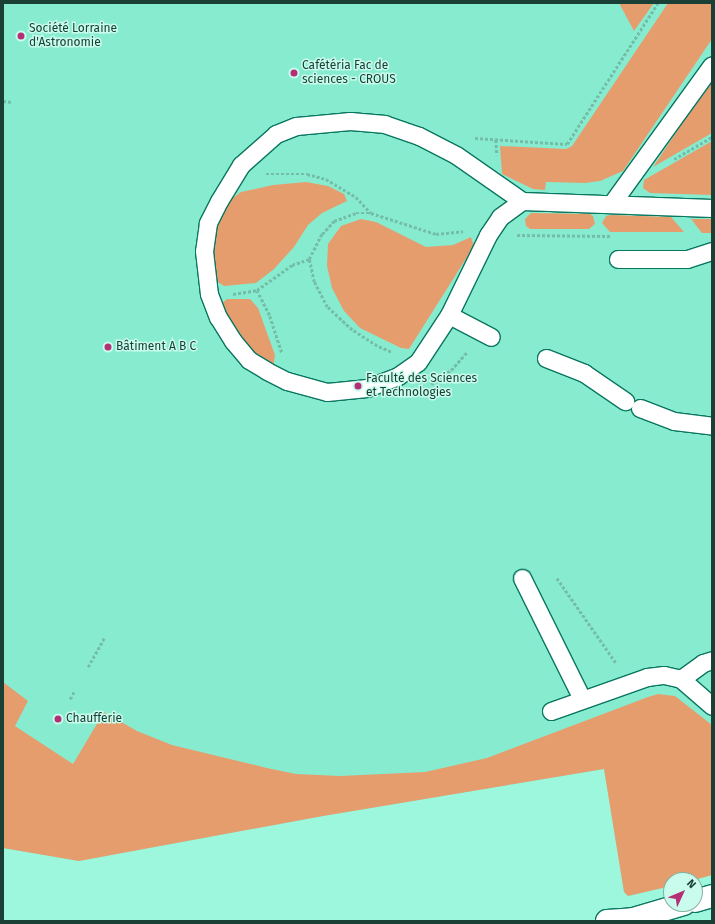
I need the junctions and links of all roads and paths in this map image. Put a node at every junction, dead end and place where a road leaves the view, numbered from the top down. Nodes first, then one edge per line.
1 (658, 3) edge
2 (712, 65) edge
3 (3, 101) edge
4 (12, 102) dead end
5 (712, 137) edge
6 (480, 138) dead end
7 (672, 160) dead end
8 (261, 175) dead end
9 (522, 201) junction
10 (612, 203) junction
11 (712, 208) edge
12 (371, 213) junction
13 (500, 217) junction
14 (488, 235) junction
15 (614, 236) dead end
16 (712, 250) edge
17 (309, 259) junction
18 (618, 259) dead end
19 (257, 290) junction
20 (209, 294) junction
21 (448, 314) junction
22 (491, 337) dead end
23 (467, 352) dead end
24 (546, 358) dead end
25 (418, 362) junction
26 (287, 381) junction
27 (436, 381) dead end
28 (712, 426) edge
29 (522, 578) dead end
30 (557, 578) dead end
31 (104, 638) dead end
32 (712, 660) edge
33 (616, 664) dead end
34 (88, 666) dead end
35 (681, 679) junction
36 (75, 690) dead end
37 (70, 699) dead end
38 (582, 699) junction
39 (712, 706) edge
40 (551, 711) dead end
41 (663, 911) edge
42 (633, 920) edge
43 (607, 921) edge

1 - 6 path
2 - 10 lane
3 - 4 path
5 - 7 path
8 - 12 path
9 - 10 lane
9 - 13 lane
9 - 20 lane
10 - 11 lane
12 - 13 path
12 - 17 path
13 - 14 lane
14 - 15 path
14 - 21 lane
16 - 18 lane
17 - 19 path
17 - 25 path
19 - 20 path
19 - 26 path
20 - 26 lane
21 - 22 lane
21 - 25 lane
23 - 27 path
24 - 28 lane
25 - 26 lane
29 - 38 lane
30 - 33 path
31 - 34 path
32 - 35 lane
35 - 38 lane
35 - 39 lane
36 - 37 path
38 - 40 lane
41 - 42 street
42 - 43 street

